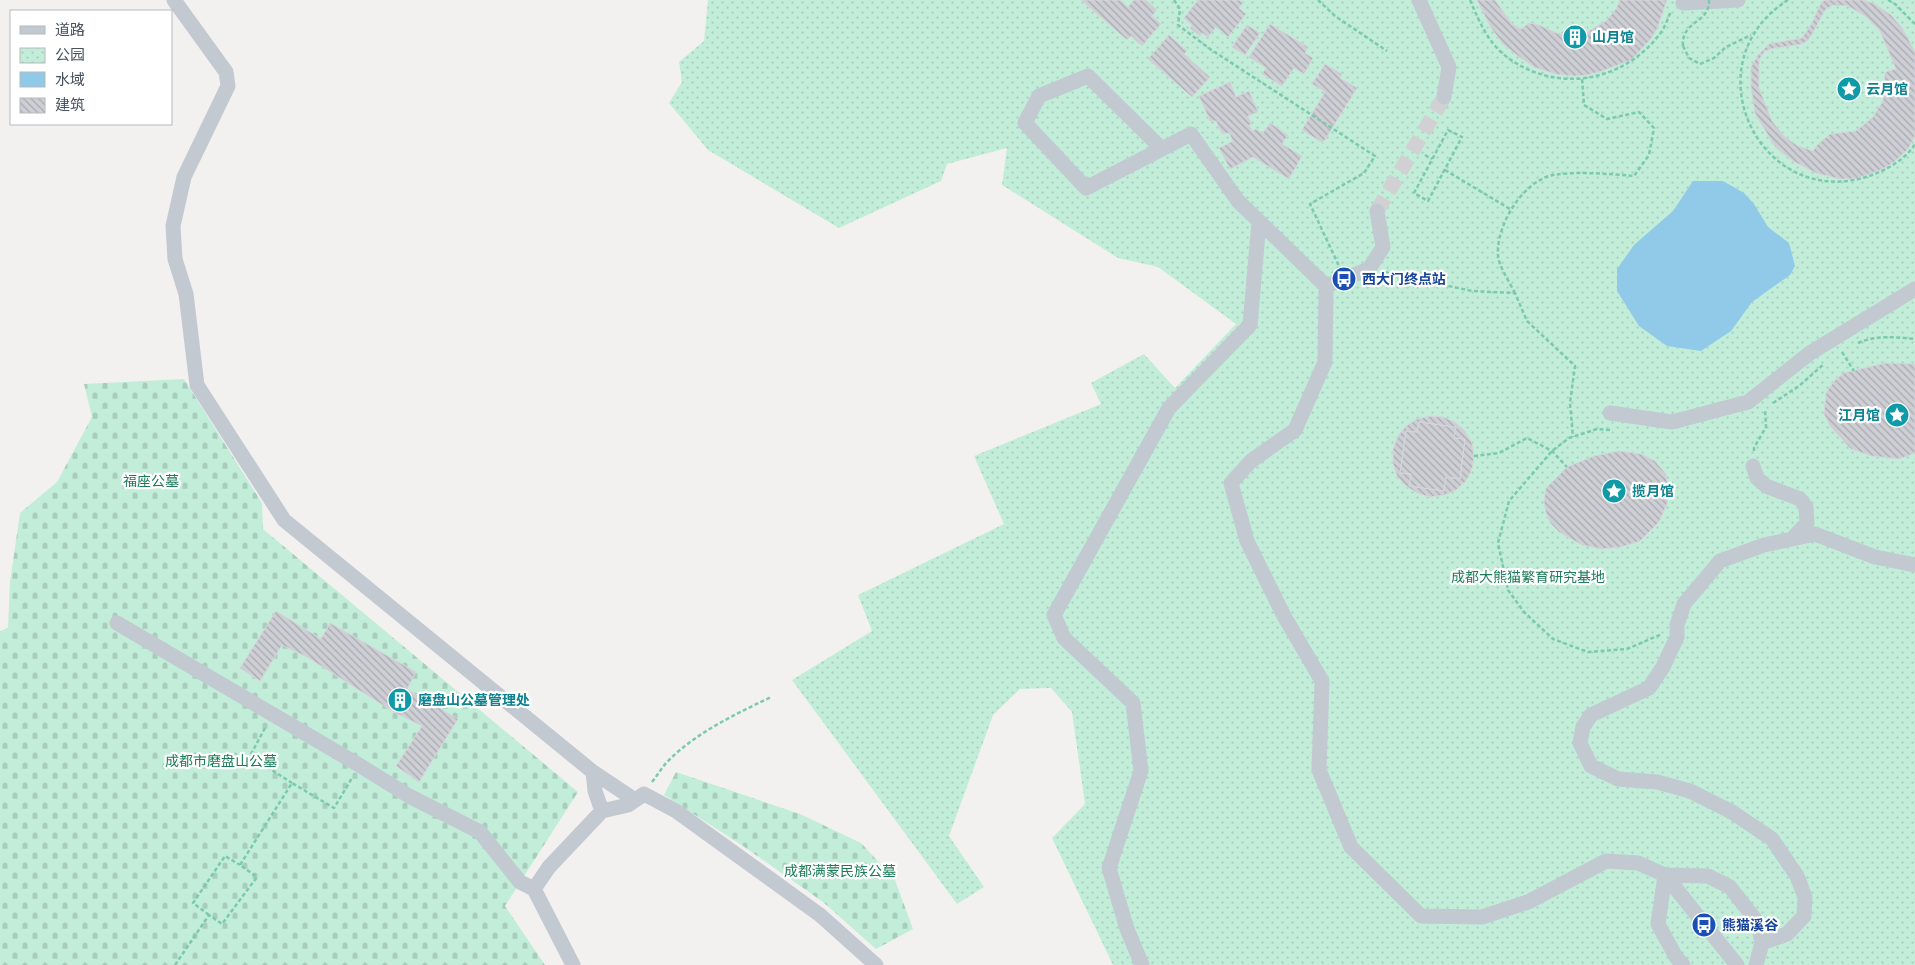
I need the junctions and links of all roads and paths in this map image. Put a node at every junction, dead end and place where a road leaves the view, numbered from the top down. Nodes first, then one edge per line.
1 (174, 0) edge
2 (1174, 0) edge
3 (1318, 0) edge
4 (1419, 0) edge
5 (1470, 0) edge
6 (1709, 0) edge
7 (1738, 0) edge
8 (1788, 0) edge
9 (1888, 0) edge
10 (1677, 6) joint
11 (1915, 24) edge
12 (1752, 34) junction
13 (1387, 51) dead end
14 (1582, 78) junction
15 (1444, 97) tunnel mouth
16 (1915, 144) edge
17 (1162, 149) junction
18 (1426, 155) dead end
19 (1432, 160) junction
20 (1445, 170) junction
21 (1510, 209) junction
22 (1377, 211) tunnel mouth
23 (1259, 222) junction
24 (1369, 269) junction
25 (1344, 279) junction
26 (1326, 286) junction
27 (1915, 289) edge
28 (1515, 293) junction
29 (1841, 351) dead end
30 (1854, 370) dead end
31 (1765, 408) dead end
32 (1610, 413) dead end
33 (1573, 437) dead end
34 (1474, 456) dead end
35 (1568, 466) dead end
36 (1753, 466) joint
37 (1509, 501) dead end
38 (1792, 539) junction
39 (1915, 565) edge
40 (117, 623) dead end
41 (1677, 625) junction
42 (771, 697) dead end
43 (273, 714) junction
44 (359, 765) junction
45 (593, 772) junction
46 (292, 783) junction
47 (640, 797) junction
48 (602, 811) junction
49 (240, 865) junction
50 (1664, 876) junction
51 (534, 889) junction
52 (209, 915) junction
53 (1762, 943) junction
54 (175, 965) edge
55 (573, 965) edge
56 (876, 965) edge
57 (1142, 965) edge
58 (1683, 965) edge
59 (1737, 965) edge
60 (1756, 965) edge

1 - 45 street
2 - 25 path
3 - 13 path
4 - 15 street
5 - 14 path
6 - 12 path, bridge
7 - 10 street
8 - 12 path
9 - 11 path
10 - 14 path
12 - 16 path
14 - 21 path
17 - 17 street
17 - 23 street
18 - 19 path
19 - 20 path
19 - 20 path
20 - 21 path
21 - 28 path
22 - 24 street
23 - 26 street
23 - 57 street
24 - 25 street
24 - 28 path
25 - 26 street
26 - 50 street
27 - 32 street
28 - 33 path
29 - 30 path
31 - 36 path
34 - 35 path
36 - 38 street
37 - 41 path
38 - 39 street
38 - 41 street
40 - 43 street
41 - 53 street
42 - 47 path
43 - 44 street
43 - 46 path
44 - 46 path
44 - 51 street
45 - 47 street
45 - 48 street
46 - 49 path
47 - 48 street
47 - 56 street
48 - 51 street
49 - 52 path
49 - 52 path
50 - 53 street
50 - 58 street
50 - 59 street
51 - 55 street
52 - 54 path
53 - 60 street

